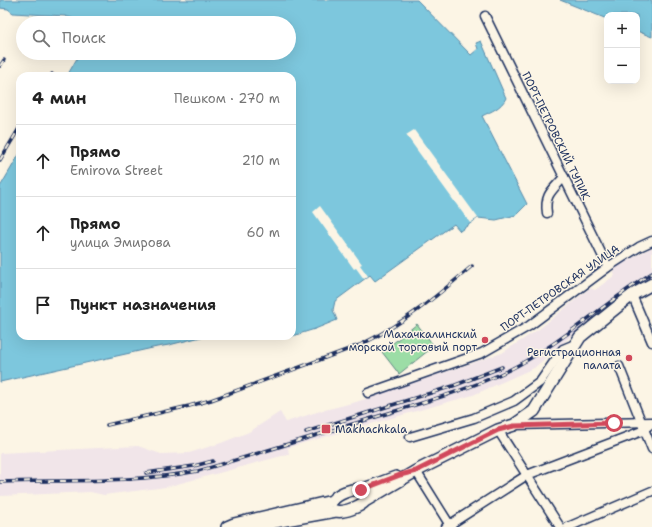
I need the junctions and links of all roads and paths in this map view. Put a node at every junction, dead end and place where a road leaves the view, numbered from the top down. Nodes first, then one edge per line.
1 (485, 16) dead end
2 (564, 177) junction
3 (547, 213) dead end
4 (652, 241) edge
5 (608, 267) junction
6 (652, 284) edge
7 (632, 295) junction
8 (652, 342) edge
9 (576, 344) junction
10 (619, 366) dead end
11 (368, 393) dead end
12 (652, 423) edge
13 (643, 425) junction
14 (514, 426) junction
15 (498, 430) junction
16 (410, 437) dead end
17 (652, 449) edge
18 (416, 471) junction
19 (527, 475) junction
20 (652, 491) edge
21 (363, 496) junction
22 (334, 506) junction
23 (449, 526) edge
24 (227, 527) edge
25 (247, 527) edge
26 (560, 527) edge
27 (568, 527) edge

1 - 2 street, ПОРТ-ПЕТРОВСКИЙ ТУПИК
2 - 3 street
2 - 5 street, ПОРТ-ПЕТРОВСКИЙ ТУПИК
4 - 5 street, ПОРТ-ПЕТРОВСКАЯ УЛИЦА
5 - 11 street, ПОРТ-ПЕТРОВСКАЯ УЛИЦА
6 - 7 street
7 - 8 street
7 - 9 street
9 - 14 street
9 - 16 street
10 - 13 street
12 - 13 street
13 - 14 street
13 - 17 street
13 - 19 street
14 - 15 street
15 - 18 street
15 - 19 street
18 - 21 street
18 - 23 street
19 - 23 street
19 - 26 street
20 - 27 street
21 - 22 street
21 - 22 street
22 - 24 street
22 - 25 street

